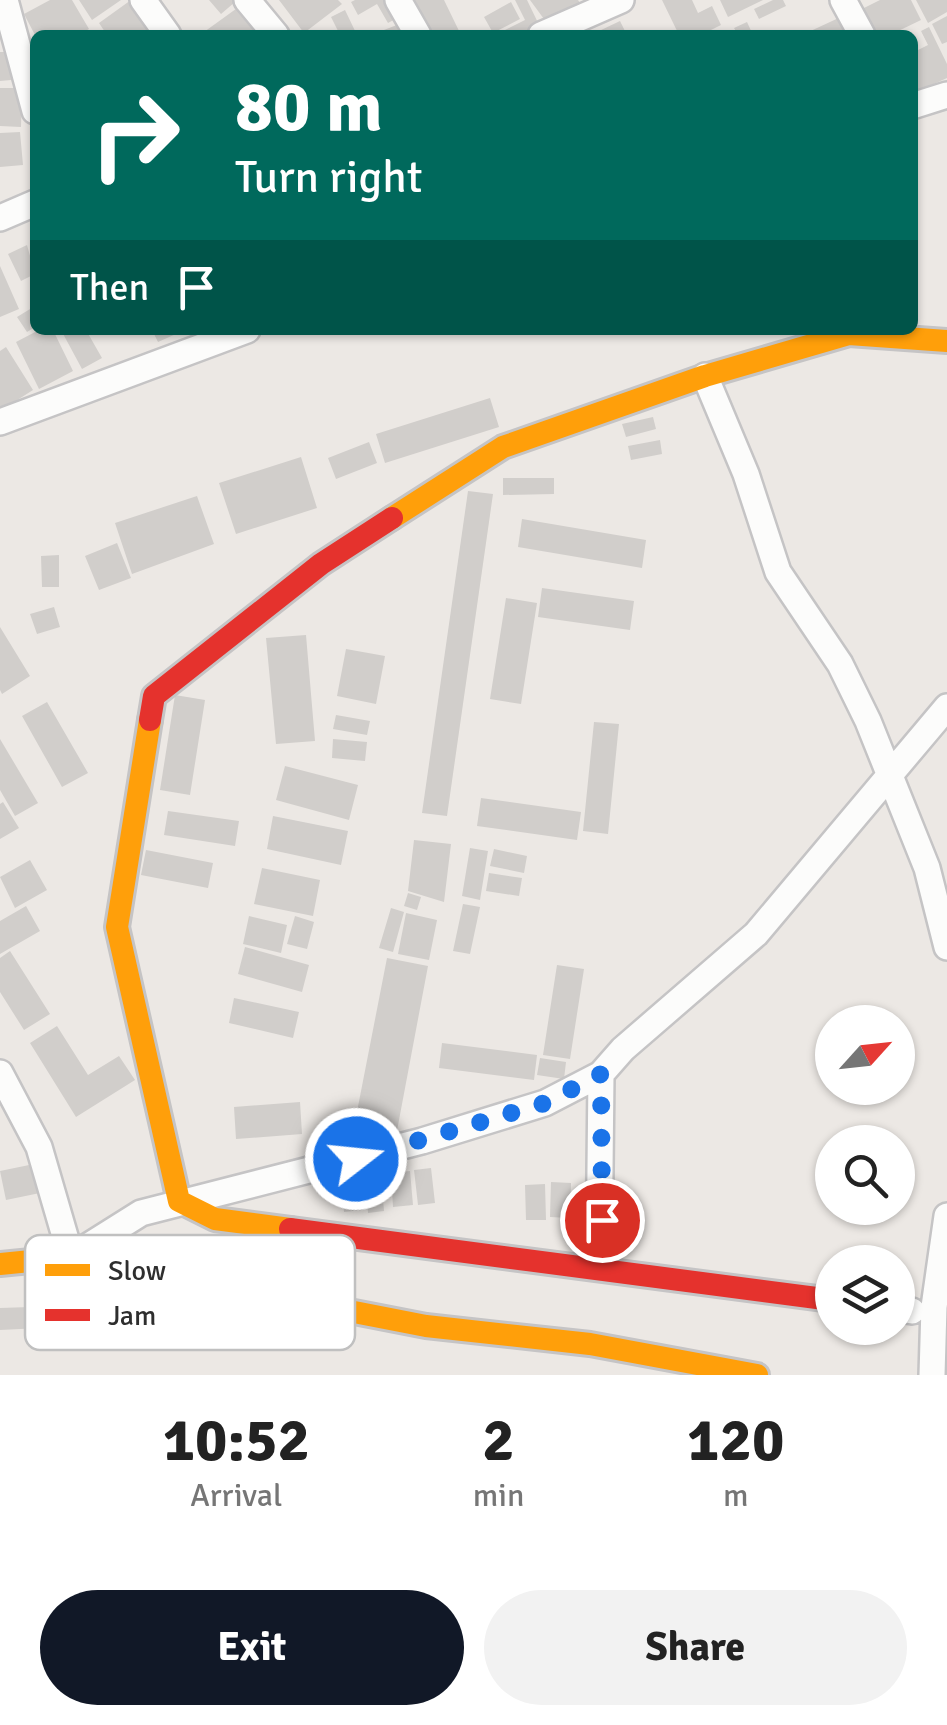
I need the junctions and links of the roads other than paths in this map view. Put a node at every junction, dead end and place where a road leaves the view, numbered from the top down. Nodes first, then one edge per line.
1 (6, 0) edge
2 (143, 0) edge
3 (246, 0) edge
4 (398, 0) edge
5 (843, 0) edge
6 (614, 1) edge
7 (164, 30) edge
8 (272, 30) edge
9 (415, 30) edge
10 (556, 30) edge
11 (859, 30) edge
12 (30, 92) edge
13 (947, 94) edge
14 (918, 104) edge
15 (30, 205) edge
16 (0, 218) edge
17 (234, 335) edge
18 (846, 335) edge
19 (863, 335) edge
20 (947, 341) edge
21 (705, 376) junction
22 (0, 422) edge
23 (947, 707) edge
24 (891, 778) junction
25 (947, 948) edge
26 (0, 1073) edge
27 (601, 1074) junction
28 (178, 1201) junction
29 (947, 1216) edge
30 (65, 1235) edge
31 (106, 1235) edge
32 (346, 1235) edge
33 (355, 1236) edge
34 (25, 1262) edge
35 (0, 1264) edge
36 (599, 1266) junction
37 (815, 1298) edge
38 (355, 1312) edge
39 (757, 1375) edge
40 (932, 1375) edge

1 - 12 street
2 - 7 street
3 - 8 street
4 - 9 street
5 - 11 street
6 - 10 street
13 - 14 street
15 - 16 street
17 - 22 street
18 - 21 street
19 - 20 street
21 - 24 street
21 - 28 street
23 - 24 street
24 - 25 street
24 - 27 street
26 - 30 street
27 - 28 street
27 - 36 street
28 - 31 street
28 - 32 street
29 - 40 street
33 - 36 street
34 - 35 street
36 - 37 street
38 - 39 street

